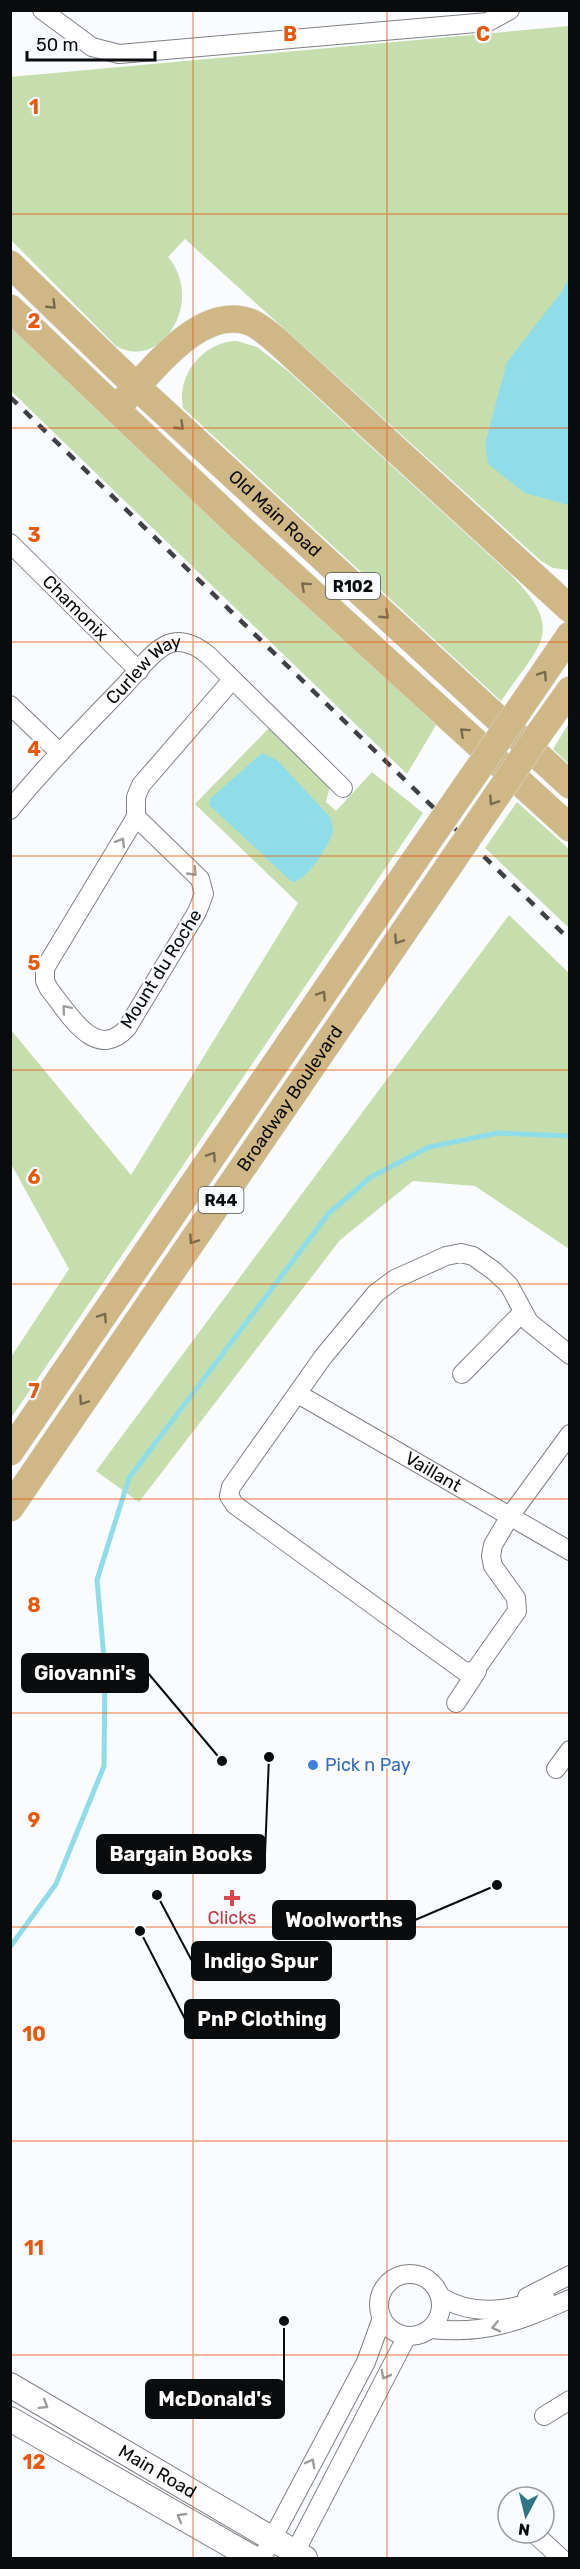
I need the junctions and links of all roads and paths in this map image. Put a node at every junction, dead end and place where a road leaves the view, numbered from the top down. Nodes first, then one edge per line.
1 (42, 10) edge
2 (510, 10) edge
3 (10, 264) edge
4 (10, 308) edge
5 (137, 387) junction
6 (114, 409) junction
7 (10, 543) edge
8 (570, 609) edge
9 (570, 635) edge
10 (139, 671) junction
11 (232, 680) junction
12 (570, 690) edge
13 (10, 705) edge
14 (60, 753) junction
15 (570, 785) edge
16 (343, 788) dead end
17 (10, 810) edge
18 (136, 817) junction
19 (570, 828) edge
20 (522, 1313) junction
21 (570, 1355) edge
22 (462, 1374) dead end
23 (298, 1394) junction
24 (570, 1434) edge
25 (10, 1452) edge
26 (10, 1508) edge
27 (510, 1516) junction
28 (570, 1551) edge
29 (477, 1671) junction
30 (456, 1703) dead end
31 (570, 1750) edge
32 (556, 1769) dead end
33 (569, 2281) edge
34 (441, 2297) junction
35 (570, 2299) edge
36 (382, 2318) junction
37 (431, 2329) junction
38 (407, 2336) junction
39 (10, 2385) edge
40 (570, 2400) edge
41 (544, 2416) dead end
42 (10, 2419) edge
43 (546, 2545) edge
44 (266, 2549) edge
45 (297, 2557) edge
46 (254, 2559) edge
47 (561, 2559) edge

1 - 2 street
3 -> 5 main road, Old Main Road / R102
4 - 6 main road, Old Main Road / R102
5 - 6 main road
5 - 8 main road
5 -> 15 main road, Old Main Road / R102
19 -> 6 main road, Old Main Road / R102
7 - 10 street, Chamonix
25 -> 9 main road, Broadway Boulevard / R44, bridge
10 - 11 street, Curlew Way
10 - 14 street, Curlew Way
11 - 16 street, Curlew Way
11 - 18 street, Mount du Roche
12 -> 26 main road, Broadway Boulevard / R44, bridge
13 - 14 street
14 - 17 street, Curlew Way
18 -> 18 street, Mount du Roche
20 - 21 street
20 - 22 street
20 - 23 street
23 - 27 street, Vaillant
23 - 29 street
24 - 27 street
27 - 28 street, Vaillant
27 - 29 street
29 - 30 street
31 - 32 street
33 - 34 street
34 - 36 street
34 - 37 street
35 -> 37 street
36 - 38 street
44 -> 36 street
37 - 38 street
38 -> 45 street
39 -> 44 main road, Main Road
40 - 41 street
46 -> 42 main road, Main Road
43 - 47 street
44 - 45 main road, Main Road

